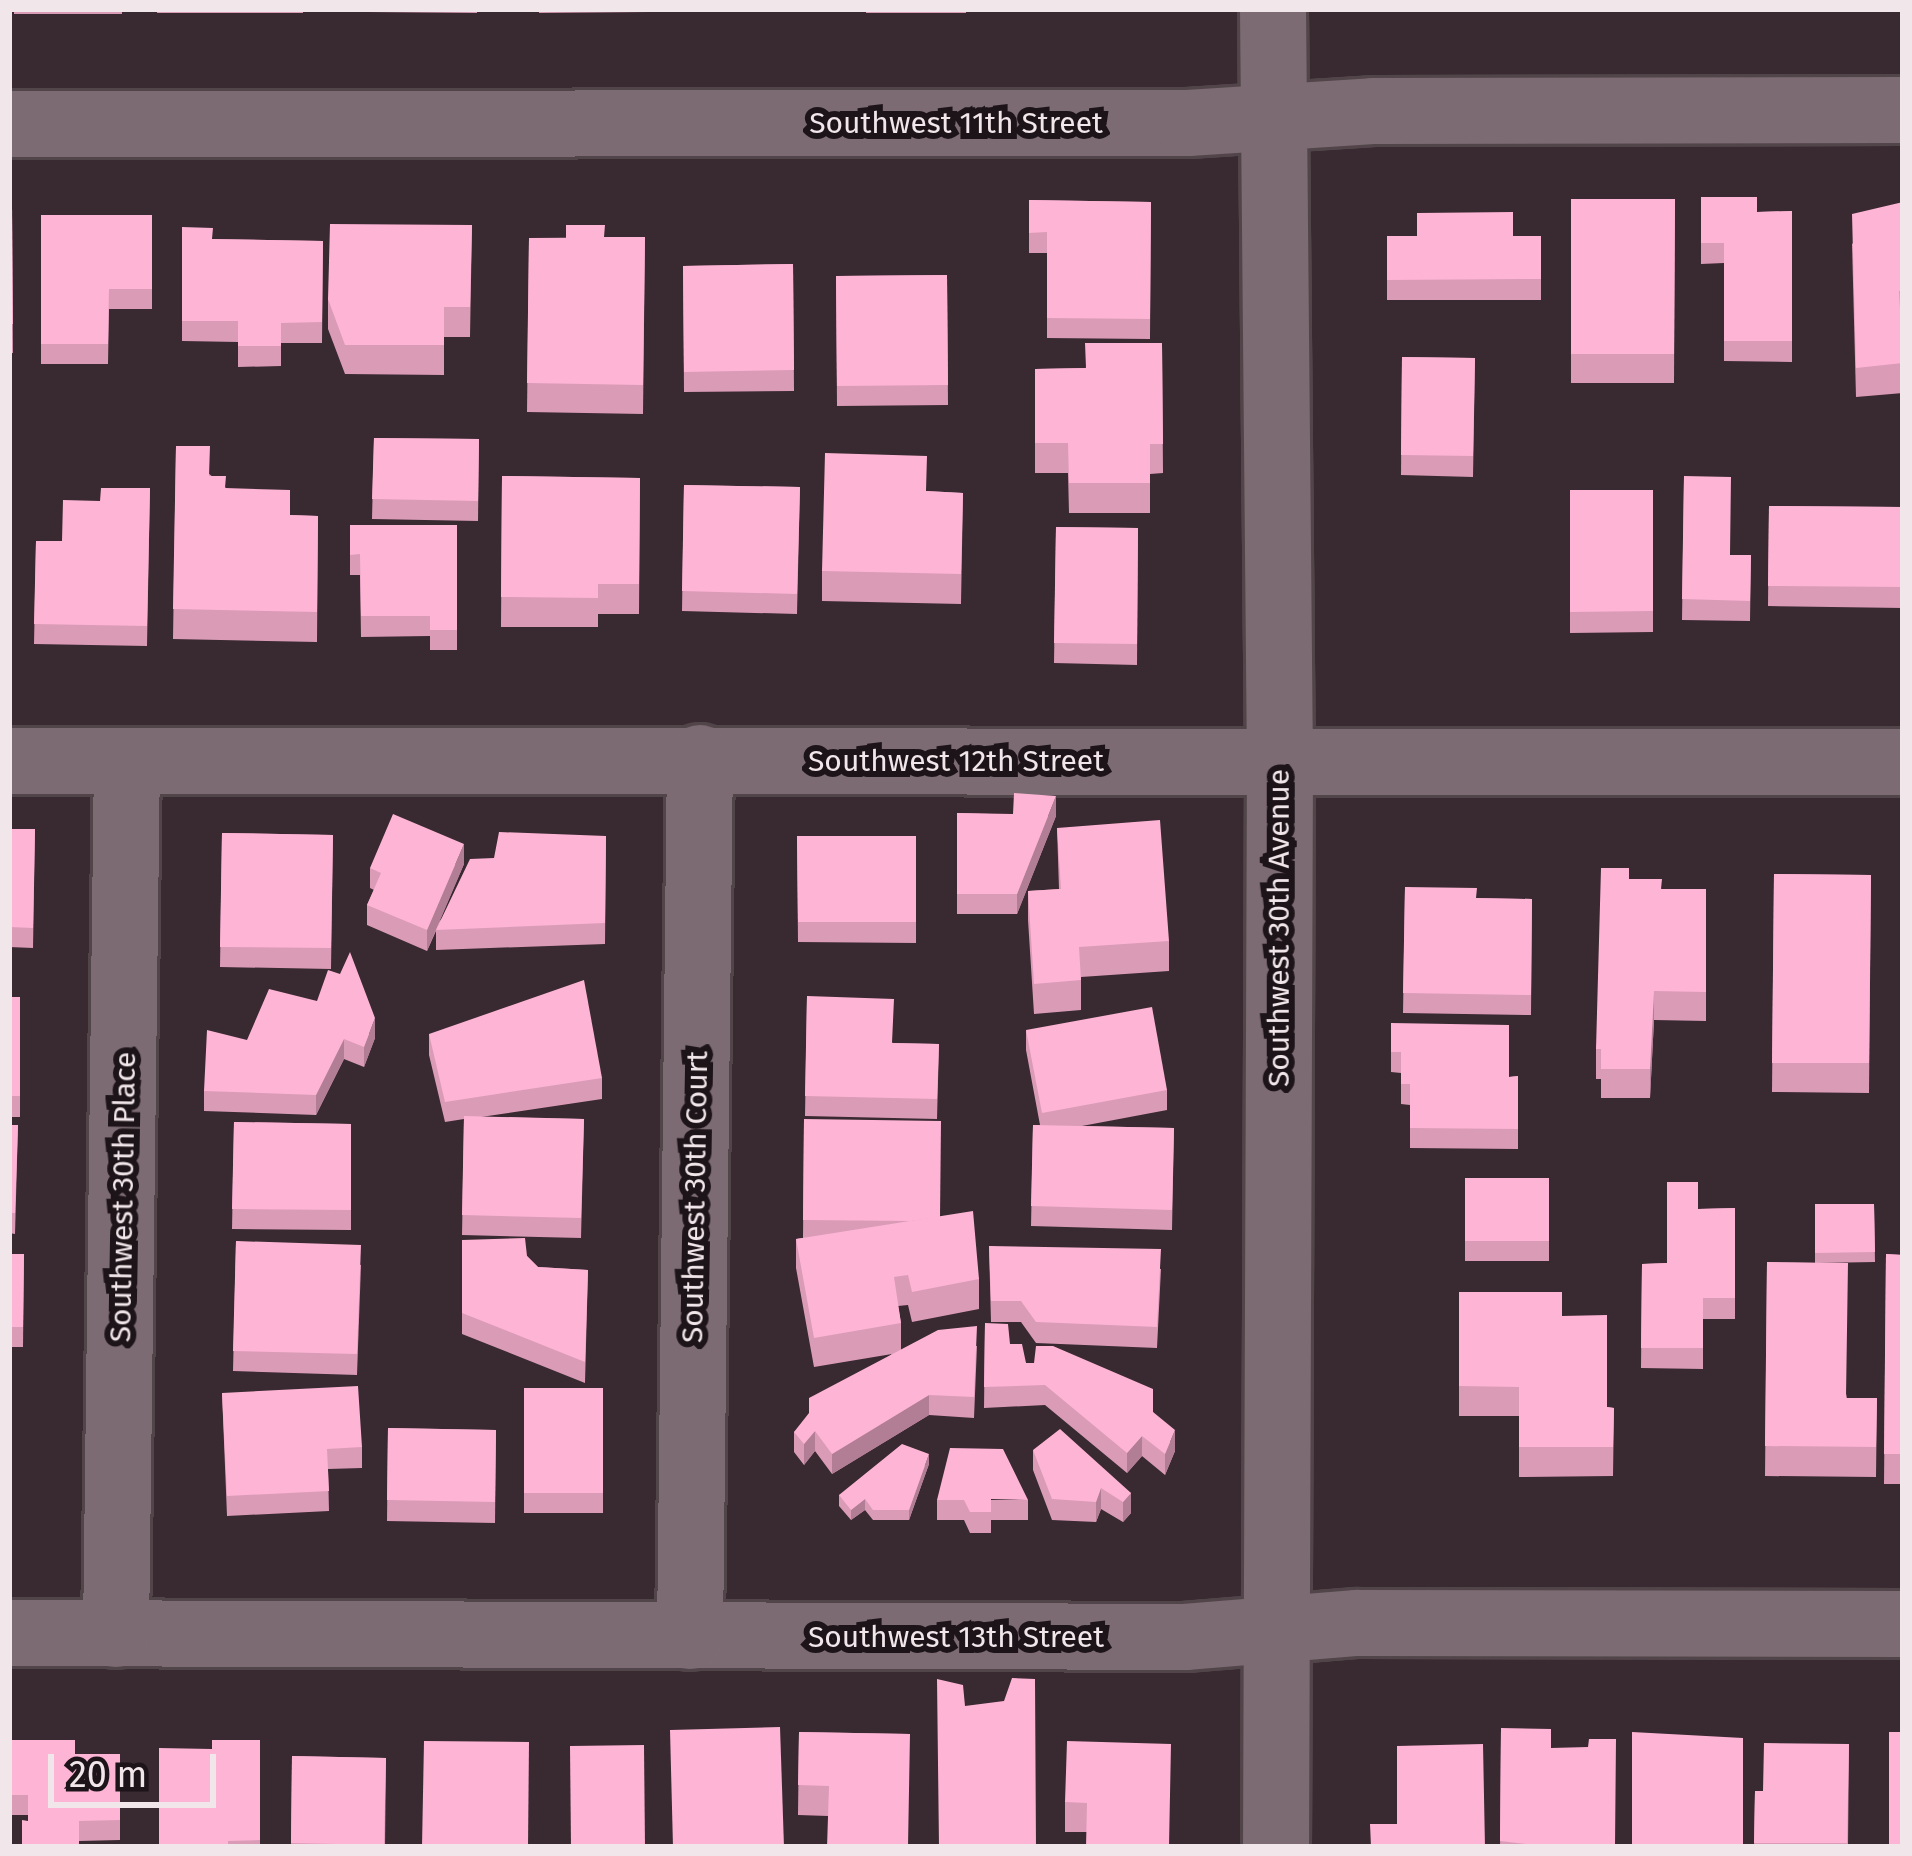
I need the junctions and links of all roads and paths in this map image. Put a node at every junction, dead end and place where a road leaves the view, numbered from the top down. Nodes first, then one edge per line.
1 (1273, 9) edge
2 (1903, 110) edge
3 (1273, 117) junction
4 (9, 124) edge
5 (700, 758) junction
6 (9, 760) edge
7 (127, 760) junction
8 (1903, 762) edge
9 (1280, 763) junction
10 (1903, 1624) edge
11 (1279, 1630) junction
12 (9, 1633) edge
13 (116, 1634) junction
14 (690, 1636) junction
15 (1276, 1847) edge

1 - 3 street, Southwest 30th Avenue
2 - 3 street, Southwest 11th Street
3 - 4 street, Southwest 11th Street
3 - 9 street, Southwest 30th Avenue
5 - 7 street, Southwest 12th Street
5 - 9 street, Southwest 12th Street
5 - 14 street, Southwest 30th Court
6 - 7 street, Southwest 12th Street
7 - 13 street, Southwest 30th Place
8 - 9 street, Southwest 12th Street
9 - 11 street, Southwest 30th Avenue
10 - 11 street, Southwest 13th Street
11 - 14 street, Southwest 13th Street
11 - 15 street, Southwest 30th Avenue
12 - 13 street, Southwest 13th Street
13 - 14 street, Southwest 13th Street

